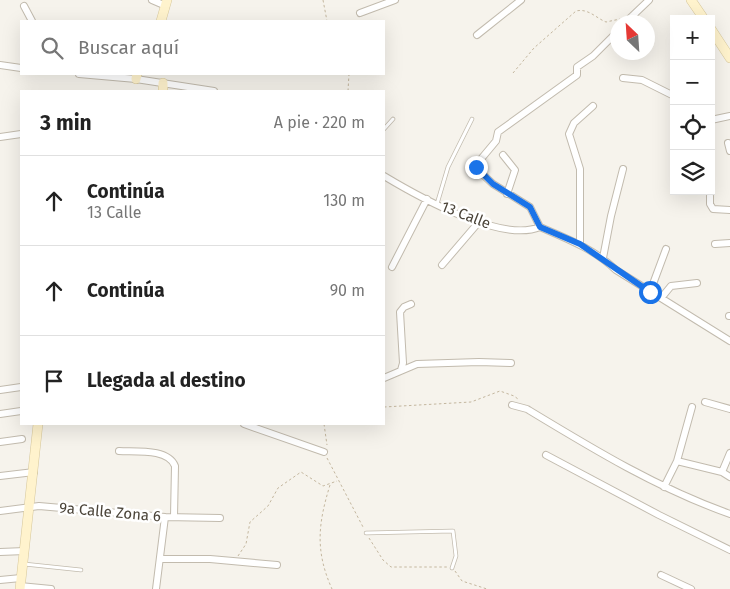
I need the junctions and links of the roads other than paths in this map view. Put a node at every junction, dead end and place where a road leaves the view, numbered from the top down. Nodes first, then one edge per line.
1 (152, 0) edge
2 (395, 0) edge
3 (521, 0) edge
4 (649, 0) edge
5 (691, 0) edge
6 (166, 3) edge
7 (24, 6) dead end
8 (360, 13) dead end
9 (633, 15) edge
10 (701, 15) edge
11 (31, 20) edge
12 (161, 20) edge
13 (477, 35) dead end
14 (715, 35) edge
15 (610, 40) edge
16 (730, 58) edge
17 (0, 65) edge
18 (20, 68) edge
19 (108, 75) edge
20 (137, 76) edge
21 (623, 78) dead end
22 (163, 87) edge
23 (201, 90) edge
24 (670, 94) edge
25 (593, 106) dead end
26 (730, 116) edge
27 (393, 119) dead end
28 (472, 119) dead end
29 (715, 119) edge
30 (385, 128) edge
31 (20, 134) edge
32 (0, 137) edge
33 (728, 143) dead end
34 (730, 151) edge
35 (503, 155) dead end
36 (623, 169) dead end
37 (385, 177) edge
38 (508, 194) junction
39 (710, 196) dead end
40 (427, 198) junction
41 (437, 204) junction
42 (730, 210) edge
43 (478, 223) junction
44 (540, 227) junction
45 (730, 243) edge
46 (580, 244) junction
47 (715, 244) dead end
48 (666, 249) dead end
49 (603, 258) junction
50 (442, 265) dead end
51 (392, 267) dead end
52 (697, 283) dead end
53 (650, 292) junction
54 (662, 298) junction
55 (411, 304) dead end
56 (730, 341) edge
57 (511, 364) dead end
58 (401, 370) junction
59 (385, 378) edge
60 (20, 387) edge
61 (0, 390) edge
62 (705, 402) dead end
63 (512, 405) road end
64 (692, 407) dead end
65 (730, 409) edge
66 (20, 411) edge
67 (0, 414) edge
68 (38, 425) edge
69 (247, 425) edge
70 (22, 439) dead end
71 (0, 442) edge
72 (119, 451) dead end
73 (324, 452) road end
74 (730, 453) edge
75 (546, 455) dead end
76 (677, 461) junction
77 (34, 472) junction
78 (722, 472) junction
79 (0, 476) edge
80 (730, 477) edge
81 (664, 487) junction
82 (31, 508) junction
83 (0, 512) edge
84 (730, 514) edge
85 (164, 517) junction
86 (174, 517) junction
87 (220, 518) dead end
88 (366, 533) road end
89 (730, 550) edge
90 (25, 551) junction
91 (0, 552) edge
92 (160, 559) junction
93 (23, 564) junction
94 (277, 565) dead end
95 (452, 568) road end
96 (81, 570) dead end
97 (661, 575) dead end
98 (0, 580) edge
99 (20, 584) edge
100 (51, 589) edge
101 (156, 589) edge
102 (691, 589) edge

1 - 6 street
2 - 8 street
3 - 13 street
4 - 9 street
5 - 10 street
6 - 12 street
7 - 11 street
14 - 16 street
15 - 38 street
17 - 18 street
19 - 20 street
20 - 22 street
21 - 24 street
22 - 23 street
25 - 46 street
26 - 29 street
27 - 30 lane
28 - 41 lane
31 - 32 street
33 - 34 street
35 - 38 street
36 - 49 street
37 - 40 street, 13 Calle
38 - 44 street
39 - 42 street
40 - 41 street, 13 Calle
40 - 51 street
41 - 43 street, 13 Calle
43 - 44 street, 13 Calle
43 - 50 street
44 - 46 street, 13 Calle
45 - 47 street
46 - 49 street, 13 Calle
48 - 53 street
49 - 53 street, 13 Calle
52 - 54 street
53 - 54 street, 13 Calle
54 - 56 street, 13 Calle
55 - 58 street
57 - 58 street
58 - 59 street
60 - 61 street
62 - 65 street
63 - 81 street
64 - 76 street
66 - 67 street
68 - 77 street
69 - 73 street
70 - 71 street
72 - 86 street
74 - 78 street
75 - 89 street
76 - 78 street
76 - 81 street
77 - 79 street
77 - 82 street
78 - 80 street
81 - 84 street
82 - 83 street, 9a Calle Zona 6
82 - 85 street, 9a Calle Zona 6
82 - 90 street
85 - 86 street, 9a Calle Zona 6
85 - 92 street
86 - 87 street, 9a Calle Zona 6
88 - 95 lane
90 - 91 street
90 - 93 street
92 - 94 street
92 - 101 street
93 - 96 lane
93 - 99 street
97 - 102 street
98 - 99 street
99 - 100 street

